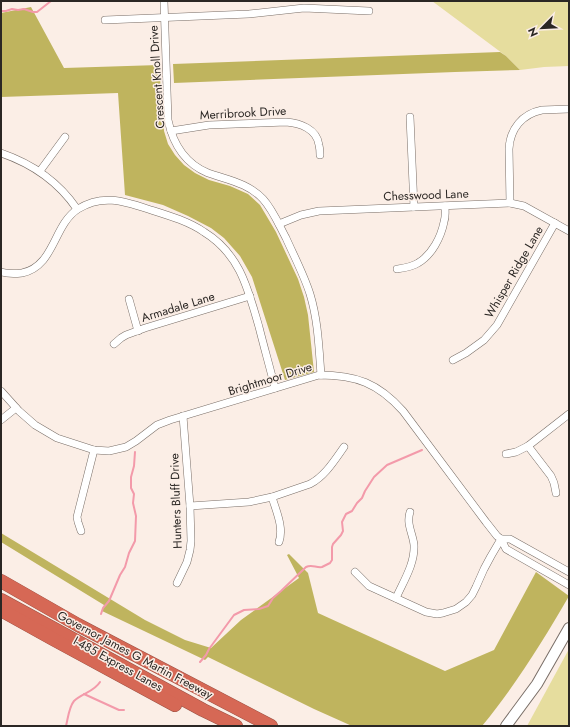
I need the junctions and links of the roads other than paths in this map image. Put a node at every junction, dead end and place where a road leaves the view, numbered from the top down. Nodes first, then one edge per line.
1 (164, 1) edge
2 (369, 11) dead end
3 (164, 18) junction
4 (105, 20) dead end
5 (569, 108) edge
6 (410, 117) dead end
7 (171, 131) junction
8 (65, 137) dead end
9 (1, 153) edge
10 (320, 155) dead end
11 (40, 171) junction
12 (510, 203) junction
13 (445, 206) junction
14 (414, 207) junction
15 (77, 209) junction
16 (555, 223) junction
17 (279, 224) junction
18 (569, 231) edge
19 (397, 269) dead end
20 (1, 272) edge
21 (250, 296) junction
22 (129, 299) dead end
23 (138, 330) junction
24 (114, 344) dead end
25 (453, 360) dead end
26 (321, 375) junction
27 (275, 388) junction
28 (1, 391) edge
29 (16, 408) junction
30 (569, 414) edge
31 (183, 416) junction
32 (1, 420) edge
33 (528, 446) junction
34 (344, 447) dead end
35 (94, 450) junction
36 (506, 454) dead end
37 (556, 493) dead end
38 (272, 497) junction
39 (190, 506) junction
40 (410, 512) dead end
41 (81, 531) dead end
42 (502, 539) junction
43 (279, 542) dead end
44 (355, 572) dead end
45 (569, 572) edge
46 (1, 581) edge
47 (177, 583) dead end
48 (569, 585) edge
49 (1, 591) edge
50 (396, 598) junction
51 (1, 600) edge
52 (1, 610) edge
53 (569, 628) edge
54 (215, 726) edge
55 (236, 726) edge
56 (253, 726) edge
57 (271, 726) edge
58 (506, 726) edge

1 - 3 street, Crescent Knoll Drive
2 - 3 street
3 - 4 street
3 - 7 street, Crescent Knoll Drive
5 - 12 street
6 - 14 street
7 - 10 street, Merribrook Drive
7 - 17 street, Crescent Knoll Drive
8 - 11 street
9 - 11 street
11 - 15 street
12 - 13 street, Chesswood Lane
12 - 16 street, Chesswood Lane
13 - 14 street, Chesswood Lane
13 - 19 street
14 - 17 street, Chesswood Lane
15 - 20 street
15 - 21 street
16 - 18 street, Chesswood Lane
16 - 25 street, Whisper Ridge Lane
17 - 26 street, Crescent Knoll Drive
21 - 23 street, Armadale Lane
21 - 27 street
22 - 23 street
23 - 24 street, Armadale Lane
26 - 27 street, Brightmoor Drive
26 - 42 street, Brightmoor Drive
27 - 31 street, Brightmoor Drive
28 - 29 street, Brightmoor Drive
29 - 32 street
29 - 35 street, Brightmoor Drive
30 - 33 street
31 - 35 street, Brightmoor Drive
31 - 39 street, Hunters Bluff Drive
33 - 36 street
33 - 37 street
34 - 38 street
35 - 41 street
38 - 39 street
38 - 43 street
39 - 47 street, Hunters Bluff Drive
40 - 50 street
42 - 45 street, Brightmoor Drive
42 - 48 street, Brightmoor Drive
42 - 50 street
44 - 50 street
46 - 57 highway, Governor James G Martin Freeway
49 - 56 highway, I-485 Express Lanes
51 - 55 highway, I-485 Express Lanes
52 - 54 highway, Governor James G Martin Freeway
53 - 58 street

